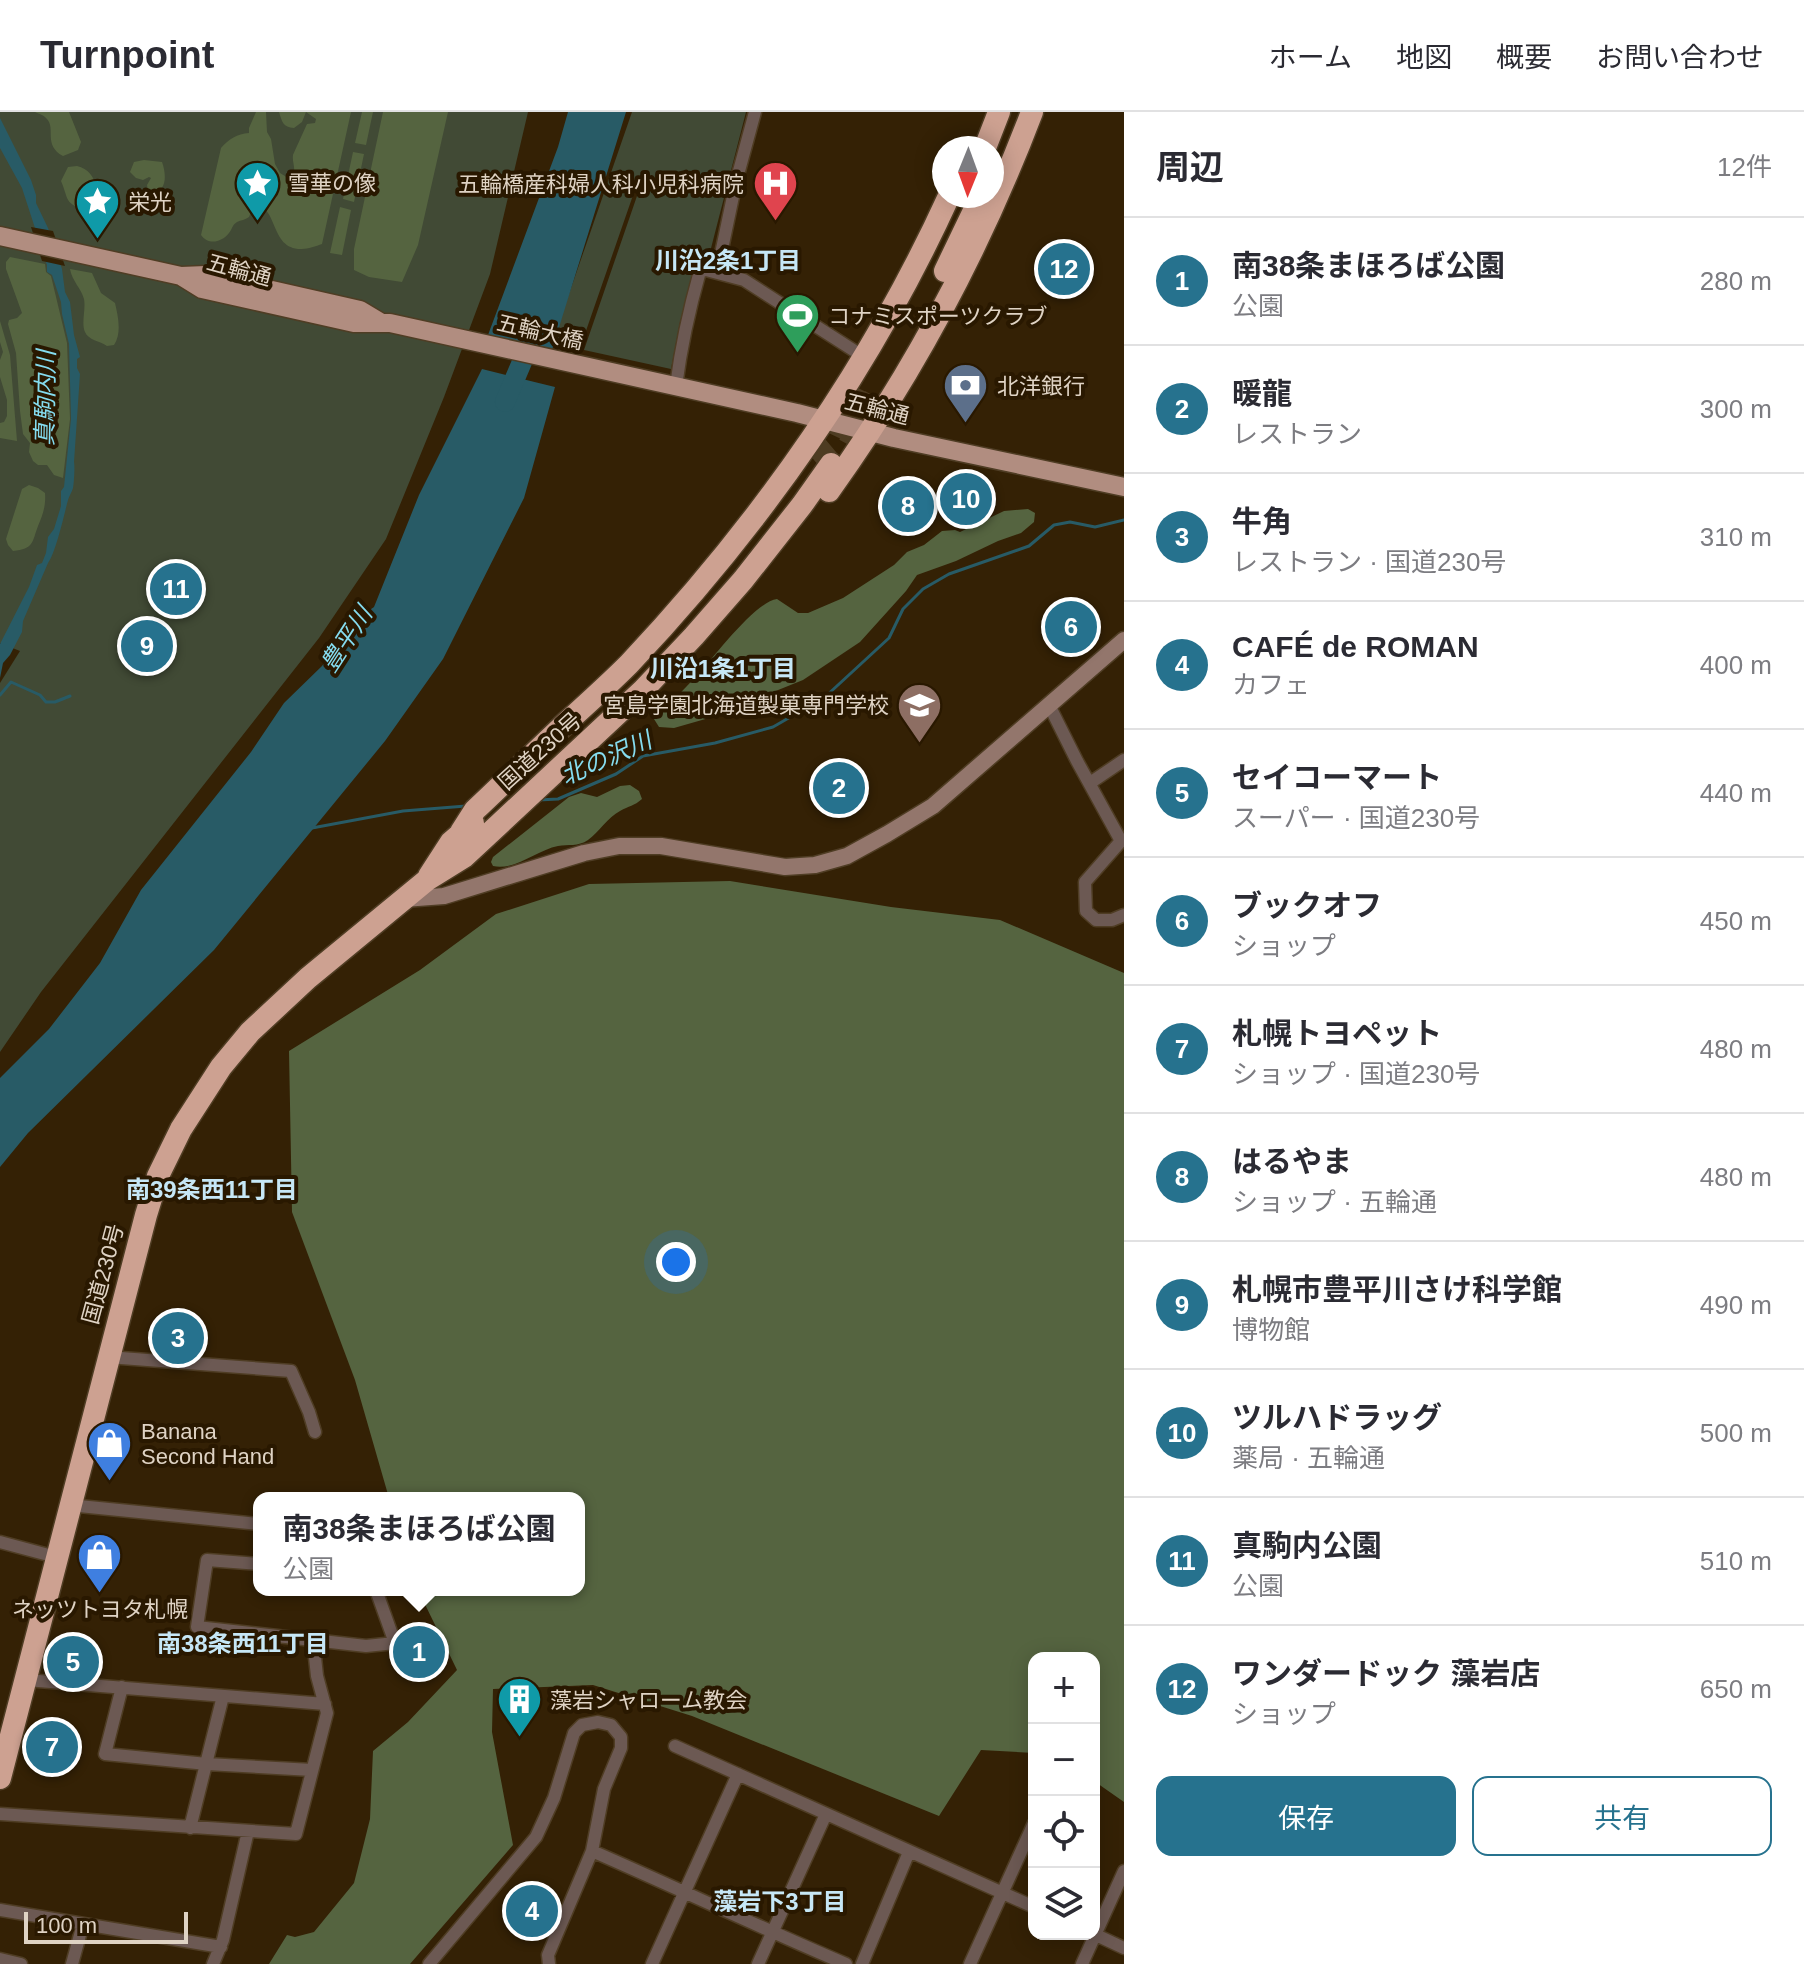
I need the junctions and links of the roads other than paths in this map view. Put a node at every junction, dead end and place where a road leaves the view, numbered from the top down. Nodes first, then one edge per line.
1 (755, 112) edge
2 (984, 112) edge
3 (999, 112) edge
4 (1016, 112) edge
5 (1032, 112) edge
6 (975, 136) edge
7 (990, 136) edge
8 (1004, 142) edge
9 (944, 208) edge
10 (958, 208) edge
11 (975, 208) edge
12 (0, 236) edge
13 (717, 273) junction
14 (414, 329) joint
15 (864, 357) junction
16 (655, 382) joint
17 (676, 386) junction
18 (823, 421) junction
19 (869, 432) junction
20 (1124, 487) edge
21 (1124, 640) edge
22 (1049, 705) junction
23 (1124, 760) edge
24 (1090, 783) junction
25 (510, 819) junction
26 (469, 831) junction
27 (1122, 841) edge
28 (404, 899) junction
29 (1124, 915) edge
30 (108, 1357) junction
31 (315, 1432) dead end
32 (69, 1505) junction
33 (253, 1523) edge
34 (0, 1542) edge
35 (56, 1557) junction
36 (253, 1564) edge
37 (378, 1596) edge
38 (313, 1639) junction
39 (26, 1680) junction
40 (122, 1687) junction
41 (223, 1696) junction
42 (325, 1704) junction
43 (675, 1746) dead end
44 (207, 1764) junction
45 (312, 1770) junction
46 (738, 1774) junction
47 (0, 1778) edge
48 (0, 1814) edge
49 (826, 1814) junction
50 (190, 1828) junction
51 (248, 1831) junction
52 (1028, 1837) edge
53 (592, 1851) junction
54 (909, 1852) junction
55 (1124, 1871) edge
56 (685, 1892) junction
57 (1003, 1893) junction
58 (1028, 1904) edge
59 (0, 1910) edge
60 (1100, 1921) edge
61 (83, 1924) junction
62 (771, 1933) junction
63 (1100, 1937) edge
64 (1092, 1940) edge
65 (221, 1947) junction
66 (1124, 1948) edge
67 (0, 1959) edge
68 (21, 1964) edge
69 (72, 1964) edge
70 (213, 1964) edge
71 (429, 1964) edge
72 (549, 1964) edge
73 (652, 1964) edge
74 (758, 1964) edge
75 (846, 1964) edge
76 (862, 1964) edge
77 (970, 1964) edge
78 (1082, 1964) edge

1 - 13 street
2 - 6 highway
3 - 7 highway
4 - 8 highway
5 - 19 highway
9 - 15 highway
10 - 11 highway
12 - 14 main road, 五輪通
13 - 15 street
13 - 17 street
14 - 16 main road, 五輪大橋
15 - 18 highway
16 - 17 main road, 五輪通
17 - 18 main road, 五輪通
18 - 19 main road, 五輪通
18 - 26 highway
19 - 20 main road, 五輪通
19 - 25 highway
21 - 22 street
22 - 24 street
22 - 28 street
23 - 24 street
24 - 27 street
25 - 26 highway, 国道230号
25 - 26 highway, 国道230号
26 - 28 highway, 国道230号
27 - 29 street
28 - 30 highway, 国道230号
30 - 31 street
30 - 32 highway, 国道230号
32 - 33 street
32 - 35 highway, 国道230号
34 - 35 street
35 - 39 highway, 国道230号
36 - 38 street
37 - 38 street
38 - 42 street
39 - 40 street
39 - 47 highway, 国道230号
40 - 41 street
40 - 44 street
41 - 42 street
41 - 44 street
42 - 45 street
43 - 46 street
44 - 45 street
44 - 50 street
45 - 51 street
46 - 49 street
46 - 56 street
48 - 50 street
49 - 54 street
49 - 62 street
50 - 51 street
51 - 65 street
52 - 57 street
53 - 56 street
53 - 71 street
53 - 72 street
54 - 57 street
54 - 76 street
55 - 60 street
56 - 62 street
56 - 73 street
57 - 58 street
57 - 77 street
59 - 61 street
61 - 65 street
61 - 69 street
62 - 74 street
62 - 75 street
63 - 66 street
64 - 78 street
65 - 70 street
67 - 68 street

